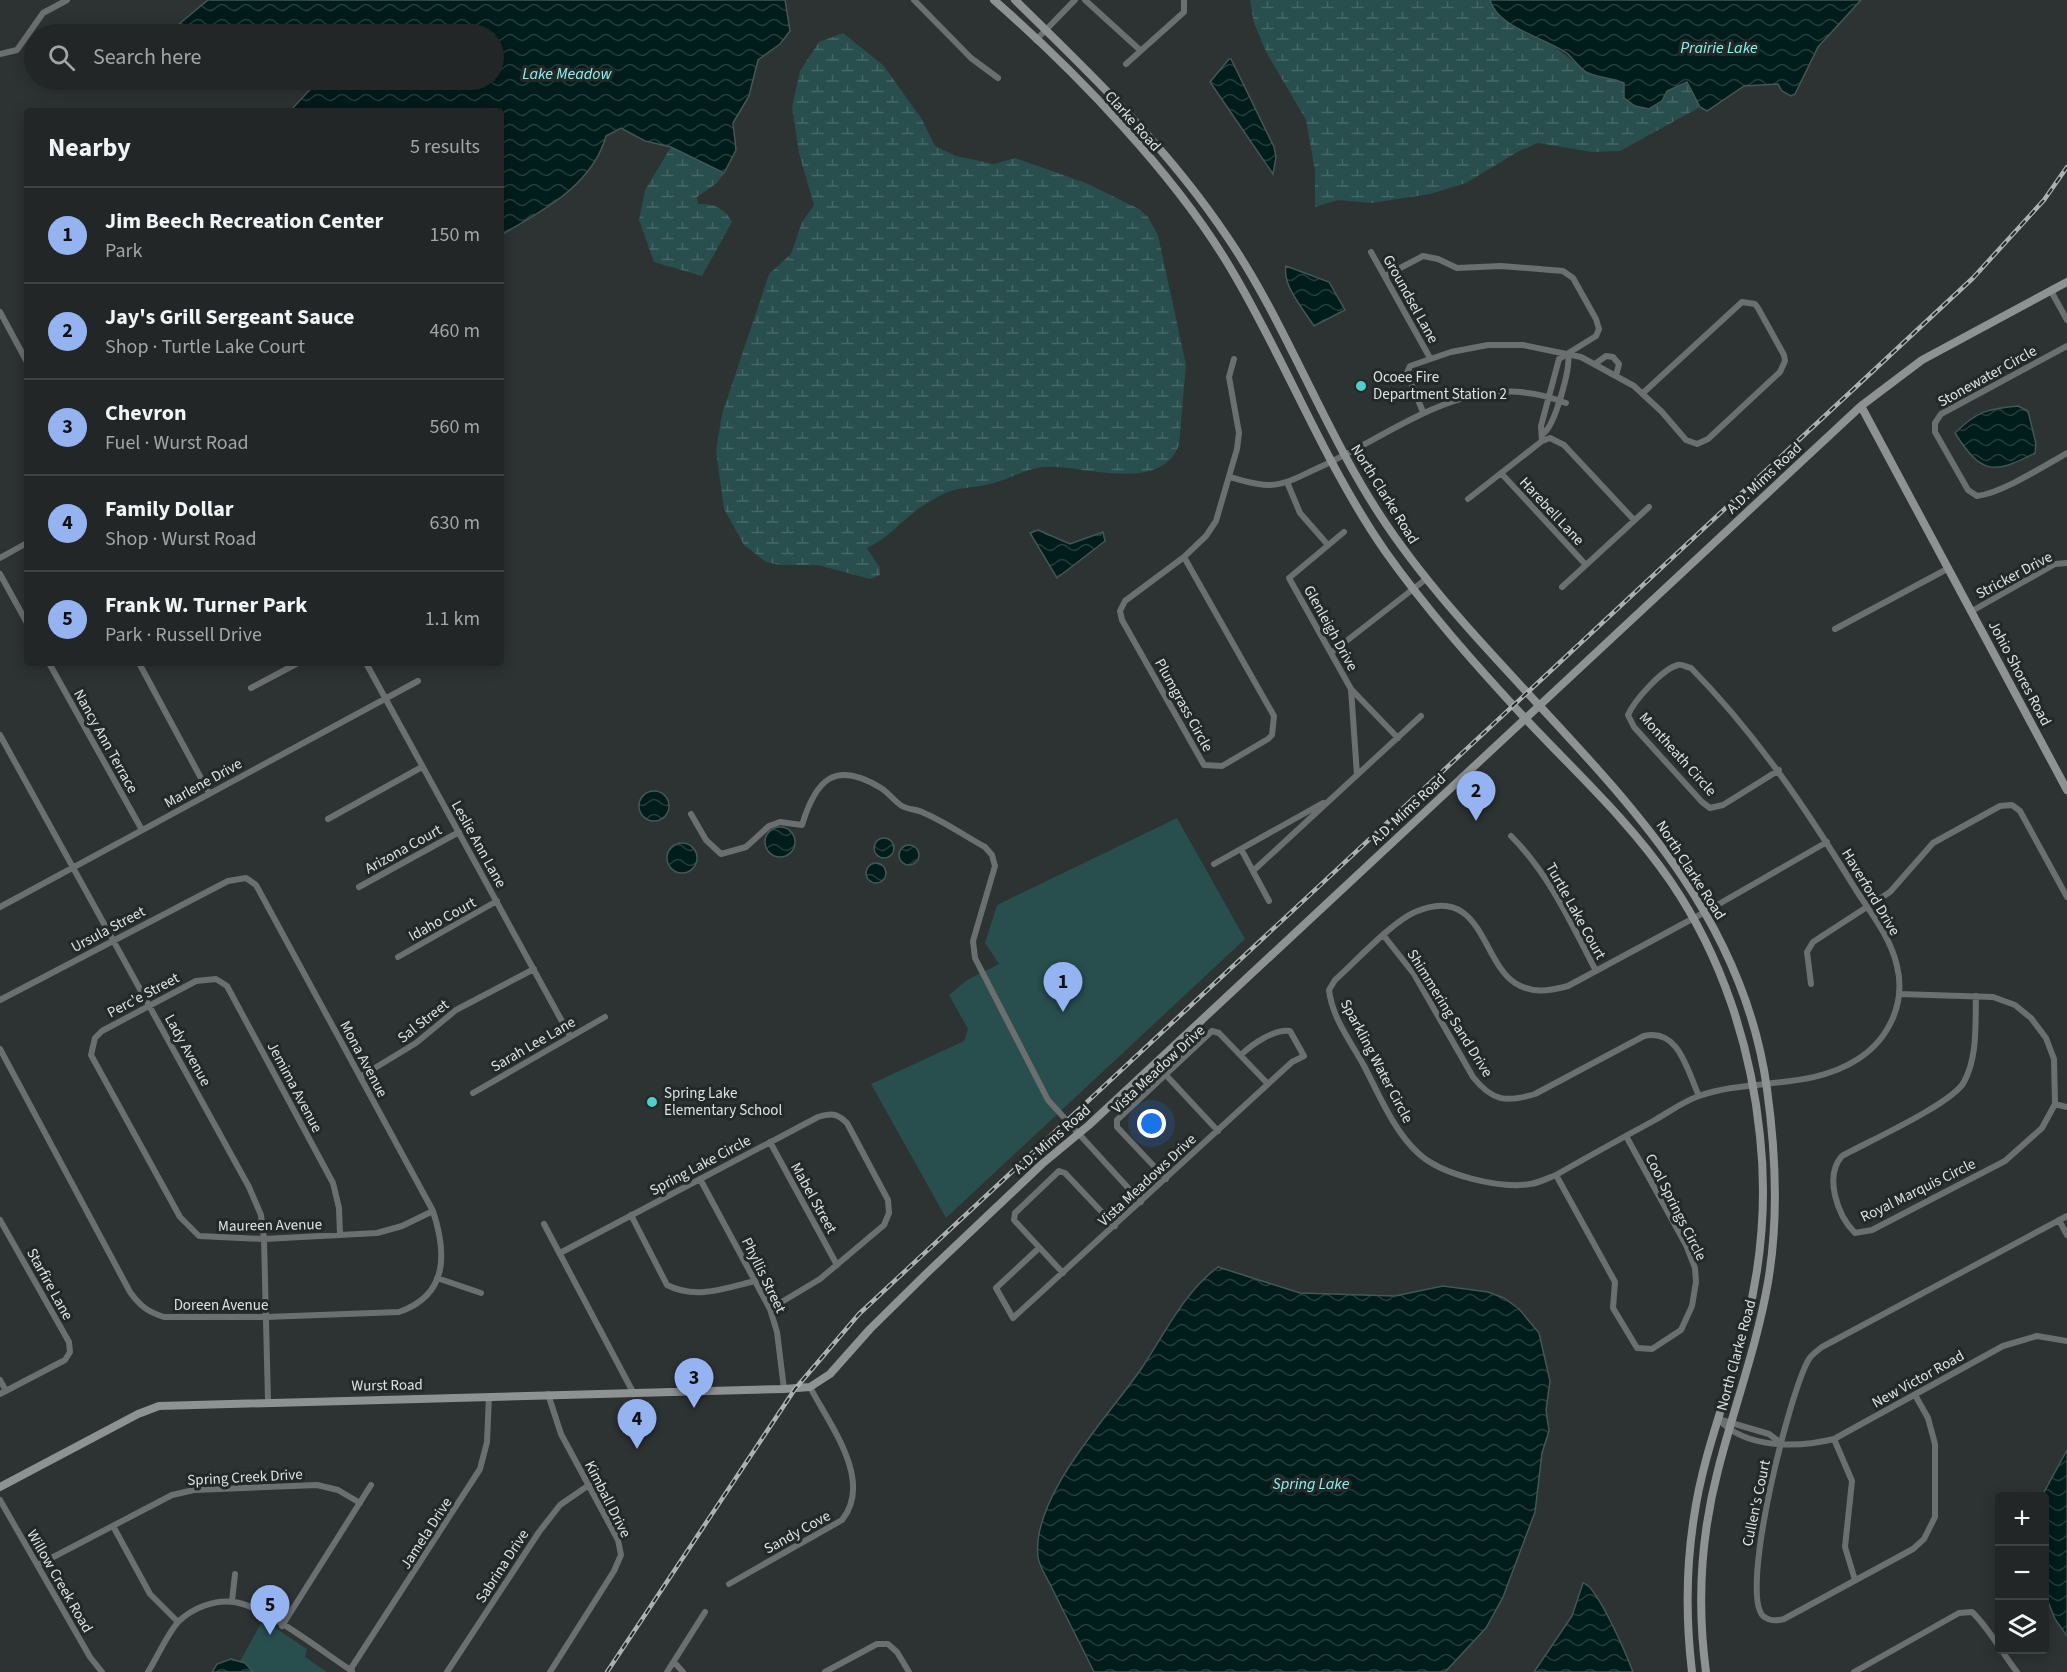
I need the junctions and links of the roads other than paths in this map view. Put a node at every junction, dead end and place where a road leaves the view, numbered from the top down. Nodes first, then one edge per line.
1 (67, 0) edge
2 (914, 0) edge
3 (994, 0) edge
4 (1015, 0) edge
5 (1075, 0) edge
6 (1184, 0) edge
7 (1087, 1) edge
8 (36, 24) edge
9 (1045, 29) junction
10 (24, 40) edge
11 (1036, 40) junction
12 (1140, 50) junction
13 (0, 54) edge
14 (1126, 64) dead end
15 (998, 78) dead end
16 (1371, 252) dead end
17 (1246, 269) joint
18 (1234, 274) joint
19 (1385, 276) junction
20 (2067, 282) edge
21 (2051, 291) junction
22 (0, 312) edge
23 (2067, 320) edge
24 (2067, 346) edge
25 (1568, 354) junction
26 (24, 356) edge
27 (1430, 358) junction
28 (1234, 359) dead end
29 (1595, 364) junction
30 (1616, 376) junction
31 (1643, 393) junction
32 (1549, 397) junction
33 (1559, 400) junction
34 (1566, 403) dead end
35 (1861, 406) junction
36 (1423, 412) junction
37 (1544, 418) junction
38 (1552, 420) junction
39 (1544, 433) junction
40 (1542, 441) junction
41 (2067, 453) edge
42 (1344, 455) junction
43 (1332, 461) junction
44 (1501, 473) junction
45 (1229, 477) junction
46 (1287, 482) junction
47 (1468, 498) dead end
48 (1649, 507) dead end
49 (1634, 520) junction
50 (1344, 532) dead end
51 (24, 545) edge
52 (1328, 545) junction
53 (1184, 556) junction
54 (0, 558) edge
55 (2067, 563) edge
56 (1586, 565) junction
57 (1949, 568) junction
58 (0, 574) edge
59 (1426, 579) junction
60 (1562, 587) dead end
61 (1414, 589) junction
62 (1972, 611) junction
63 (24, 618) edge
64 (1835, 629) dead end
65 (1331, 653) junction
66 (51, 666) edge
67 (141, 666) edge
68 (292, 666) edge
69 (368, 666) edge
70 (418, 681) dead end
71 (251, 688) dead end
72 (1351, 689) junction
73 (385, 698) junction
74 (1539, 705) junction
75 (1421, 716) dead end
76 (1525, 718) junction
77 (0, 735) edge
78 (1398, 738) junction
79 (422, 767) junction
80 (1779, 770) junction
81 (1357, 775) junction
82 (2067, 790) edge
83 (209, 793) junction
84 (1334, 796) junction
85 (691, 814) dead end
86 (328, 819) dead end
87 (142, 830) junction
88 (459, 832) junction
89 (1511, 836) dead end
90 (1827, 842) junction
91 (1241, 849) junction
92 (1214, 864) dead end
93 (74, 868) junction
94 (1253, 871) junction
95 (228, 880) joint
96 (359, 887) dead end
97 (2067, 897) edge
98 (0, 898) edge
99 (1269, 901) dead end
100 (497, 902) junction
101 (2, 906) edge
102 (1866, 906) junction
103 (1706, 912) junction
104 (1693, 918) junction
105 (1384, 936) junction
106 (112, 939) junction
107 (398, 957) dead end
108 (534, 969) junction
109 (1596, 971) junction
110 (196, 981) joint
111 (1811, 984) dead end
112 (1899, 993) junction
113 (1976, 996) junction
114 (0, 1000) edge
115 (149, 1006) junction
116 (605, 1017) dead end
117 (102, 1031) joint
118 (570, 1036) junction
119 (0, 1049) edge
120 (1241, 1054) junction
121 (1165, 1074) junction
122 (360, 1077) junction
123 (1268, 1084) junction
124 (1767, 1084) junction
125 (1753, 1085) junction
126 (473, 1093) dead end
127 (1699, 1096) junction
128 (2055, 1104) junction
129 (2067, 1107) edge
130 (1218, 1131) junction
131 (1077, 1134) junction
132 (1626, 1136) junction
133 (770, 1142) junction
134 (1556, 1175) junction
135 (700, 1179) junction
136 (1166, 1179) junction
137 (1141, 1202) junction
138 (433, 1211) junction
139 (631, 1215) junction
140 (2067, 1216) edge
141 (0, 1220) edge
142 (2059, 1220) junction
143 (544, 1224) dead end
144 (1115, 1226) junction
145 (340, 1234) junction
146 (2067, 1235) edge
147 (264, 1239) junction
148 (1039, 1248) junction
149 (560, 1253) junction
150 (837, 1265) junction
151 (1062, 1273) junction
152 (437, 1278) junction
153 (755, 1281) junction
154 (481, 1293) dead end
155 (770, 1310) junction
156 (266, 1317) junction
157 (2067, 1341) edge
158 (0, 1380) edge
159 (810, 1387) junction
160 (784, 1389) junction
161 (795, 1389) joint
162 (3, 1392) edge
163 (548, 1394) junction
164 (634, 1394) junction
165 (1915, 1395) junction
166 (489, 1396) junction
167 (268, 1401) junction
168 (1718, 1419) junction
169 (1732, 1422) junction
170 (1729, 1431) junction
171 (1834, 1439) junction
172 (1782, 1443) junction
173 (372, 1485) dead end
174 (589, 1485) junction
175 (0, 1487) edge
176 (0, 1500) edge
177 (360, 1503) junction
178 (113, 1526) junction
179 (38, 1565) junction
180 (235, 1574) dead end
181 (1855, 1580) junction
182 (729, 1584) dead end
183 (232, 1601) junction
184 (705, 1612) dead end
185 (178, 1622) junction
186 (282, 1626) junction
187 (674, 1662) junction
188 (352, 1671) edge
189 (102, 1672) edge
190 (148, 1672) edge
191 (447, 1672) edge
192 (550, 1672) edge
193 (667, 1672) edge
194 (683, 1672) edge
195 (825, 1672) edge
196 (909, 1672) edge
197 (1692, 1672) edge
198 (1706, 1672) edge
199 (1854, 1672) edge
200 (2017, 1672) edge

1 - 8 street
2 - 15 street
3 - 11 street, Clarke Road
4 - 9 street, Clarke Road
5 - 9 street
6 - 12 street
7 - 12 street
9 - 11 street
9 - 17 street, Clarke Road
10 - 13 street
11 - 18 street, Clarke Road
12 - 14 street
16 - 19 street, Groundsel Lane
17 - 42 street, North Clarke Road
18 - 43 street, North Clarke Road
19 - 25 street
19 - 27 street, Groundsel Lane
20 - 21 street, A.D. Mims Road
21 - 23 street
21 - 35 street, A.D. Mims Road
22 - 26 street
24 - 41 street, Stonewater Circle
25 - 27 street
25 - 29 street
25 - 32 street
25 - 33 street
27 - 36 street
28 - 45 street, Plumgrass Circle
29 - 30 street
29 - 30 street
30 - 31 street
31 - 31 street
32 - 33 street
32 - 36 street
32 - 37 street
33 - 34 street
33 - 38 street
35 - 57 street, Johio Shores Road
35 - 74 street, A.D. Mims Road
36 - 42 street
37 - 38 street
37 - 39 street
38 - 39 street
39 - 40 street
40 - 44 street
40 - 49 street
42 - 43 street
42 - 59 street, North Clarke Road
43 - 46 street
43 - 61 street, North Clarke Road
44 - 47 street
44 - 56 street, Harebell Lane
45 - 46 street
45 - 53 street, Plumgrass Circle
46 - 52 street
48 - 49 street
49 - 56 street
50 - 52 street, Glenleigh Drive
51 - 54 street
52 - 65 street, Glenleigh Drive
53 - 53 street, Plumgrass Circle
55 - 62 street, Stricker Drive
56 - 60 street
57 - 62 street, Johio Shores Road
57 - 64 street
58 - 63 street
59 - 61 street
59 - 74 street, North Clarke Road
61 - 65 street
61 - 76 street, North Clarke Road
62 - 82 street, Johio Shores Road
65 - 72 street, Glenleigh Drive
66 - 87 street, Nancy Ann Terrace
67 - 83 street
68 - 71 street
69 - 73 street, Leslie Ann Lane
70 - 73 street, Marlene Drive
72 - 78 street, Glenleigh Drive
72 - 81 street, Glenleigh Drive
73 - 79 street, Leslie Ann Lane
73 - 83 street, Marlene Drive
74 - 76 street, A.D. Mims Road
74 - 103 street, North Clarke Road
75 - 78 street
76 - 104 street, North Clarke Road
76 - 131 street, A.D. Mims Road
77 - 93 street, Lady Avenue
78 - 81 street
79 - 86 street
79 - 88 street, Leslie Ann Lane
80 - 80 street, Montheath Circle
80 - 90 street, Montheath Circle
81 - 84 street
83 - 87 street, Marlene Drive
84 - 91 street
84 - 94 street
85 - 131 street
87 - 93 street, Marlene Drive
88 - 96 street, Arizona Court
88 - 100 street, Leslie Ann Lane
89 - 109 street, Turtle Lake Court
90 - 102 street, Haverford Drive
90 - 103 street, Sparkling Water Circle
91 - 92 street
91 - 94 street
93 - 101 street, Marlene Drive
93 - 106 street, Lady Avenue
94 - 99 street
95 - 106 street, Ursula Street
95 - 122 street, Mona Avenue
97 - 102 street
98 - 101 street
100 - 107 street, Idaho Court
100 - 108 street, Leslie Ann Lane
102 - 111 street
102 - 112 street, Haverford Drive
103 - 104 street, Sparkling Water Circle
103 - 124 street, North Clarke Road
104 - 109 street, Sparkling Water Circle
104 - 125 street, North Clarke Road
105 - 109 street, Sparkling Water Circle
105 - 127 street, Shimmering Sand Drive
105 - 134 street, Sparkling Water Circle
106 - 114 street, Ursula Street
106 - 115 street, Lady Avenue
108 - 118 street, Leslie Ann Lane
108 - 122 street, Sal Street
110 - 115 street, Perc'e Street
110 - 145 street, Jemima Avenue
112 - 113 street
112 - 124 street, Haverford Drive
113 - 128 street
113 - 128 street, Royal Marquis Circle
115 - 117 street, Perc'e Street
115 - 147 street, Lady Avenue
116 - 118 street, Sarah Lee Lane
117 - 147 street, Maureen Avenue
118 - 126 street, Sarah Lee Lane
119 - 156 street, Doreen Avenue
120 - 121 street, Vista Meadow Drive
120 - 123 street, Vista Meadow Drive
120 - 123 street, Vista Meadows Drive
121 - 130 street
121 - 136 street, Vista Meadow Drive
122 - 138 street, Mona Avenue
123 - 130 street, Vista Meadows Drive
124 - 125 street, Sparkling Water Circle
124 - 169 street, North Clarke Road
125 - 127 street, Sparkling Water Circle
125 - 168 street, North Clarke Road
127 - 132 street, Sparkling Water Circle
128 - 129 street
130 - 136 street, Vista Meadows Drive
131 - 137 street
131 - 159 street, A.D. Mims Road
132 - 134 street, Sparkling Water Circle
132 - 134 street, Cool Springs Circle
133 - 135 street, Spring Lake Circle
133 - 150 street, Mabel Street
133 - 150 street, Spring Lake Circle
135 - 139 street, Spring Lake Circle
135 - 153 street, Phyllis Street
136 - 137 street, Vista Meadows Drive
137 - 144 street, Vista Meadows Drive
138 - 145 street, Maureen Avenue
138 - 152 street, Mona Avenue
139 - 149 street, Spring Lake Circle
139 - 153 street
140 - 142 street, Cullen's Court
141 - 162 street, Starfire Lane
142 - 146 street
142 - 172 street, Cullen's Court
143 - 149 street
144 - 148 street
144 - 151 street, Vista Meadows Drive
145 - 147 street, Maureen Avenue
147 - 156 street, Lady Avenue
148 - 151 street
148 - 151 street, Vista Meadows Drive
149 - 164 street
150 - 155 street, Spring Lake Circle
152 - 154 street
152 - 156 street, Doreen Avenue
153 - 155 street, Phyllis Street
155 - 160 street, Phyllis Street
156 - 167 street, Lady Avenue
157 - 165 street, New Victor Road
158 - 162 street
159 - 161 street, A.D. Mims Road
159 - 182 street, Sandy Cove
160 - 161 street, Wurst Road
160 - 164 street, Wurst Road
163 - 164 street, Wurst Road
163 - 166 street, Wurst Road
163 - 174 street, Kimball Drive
165 - 171 street, New Victor Road
165 - 181 street, Cullen's Court
166 - 167 street, Wurst Road
166 - 188 street, Jamela Drive
167 - 175 street, Wurst Road
168 - 169 street, New Victor Road
168 - 170 street, New Victor Road
168 - 197 street, North Clarke Road
169 - 170 street, North Clarke Road
169 - 172 street, New Victor Road
170 - 172 street, New Victor Road
170 - 198 street, North Clarke Road
171 - 172 street, New Victor Road
171 - 181 street
172 - 181 street, Cullen's Court
173 - 177 street
174 - 191 street, Sabrina Drive
174 - 192 street, Kimball Drive
176 - 179 street, Willow Creek Road
177 - 178 street, Spring Creek Drive
177 - 186 street
178 - 179 street, Spring Creek Drive
178 - 185 street
179 - 189 street, Willow Creek Road
180 - 183 street
183 - 185 street
183 - 186 street
184 - 187 street
185 - 190 street
186 - 188 street
187 - 193 street
187 - 194 street
195 - 196 street
199 - 200 street

